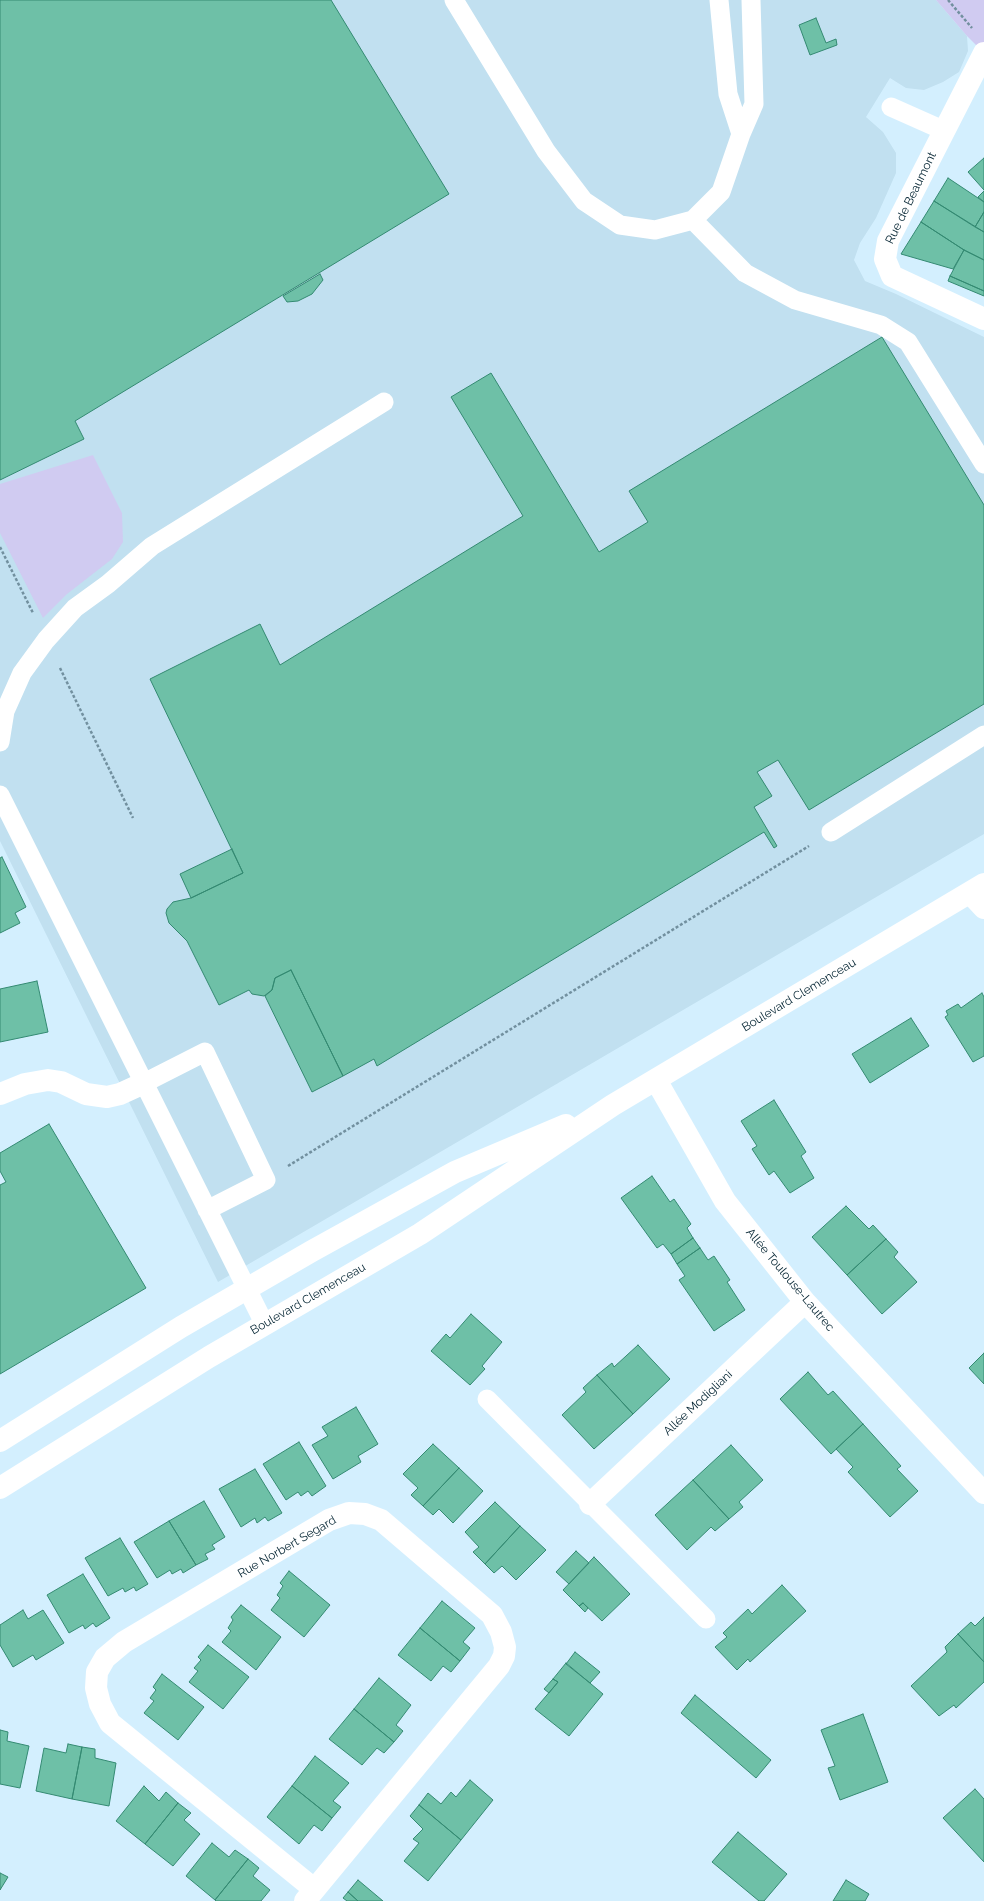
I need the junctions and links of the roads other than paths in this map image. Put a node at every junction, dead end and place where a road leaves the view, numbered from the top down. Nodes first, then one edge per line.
1 (454, 0) edge
2 (719, 0) edge
3 (751, 0) edge
4 (984, 53) edge
5 (891, 107) dead end
6 (945, 131) junction
7 (741, 134) junction
8 (693, 220) junction
9 (984, 319) edge
10 (384, 402) dead end
11 (984, 464) edge
12 (984, 735) edge
13 (0, 742) edge
14 (0, 795) edge
15 (831, 832) road end
16 (979, 895) edge
17 (656, 1080) junction
18 (144, 1083) junction
19 (0, 1094) edge
20 (613, 1105) junction
21 (207, 1210) junction
22 (247, 1289) junction
23 (805, 1302) junction
24 (265, 1325) junction
25 (487, 1399) dead end
26 (0, 1441) edge
27 (0, 1488) edge
28 (984, 1493) edge
29 (590, 1504) junction
30 (706, 1619) dead end
31 (309, 1895) edge

1 - 8 lane
2 - 7 lane
3 - 7 lane
4 - 6 street, Rue de Beaumont
5 - 6 lane
6 - 9 street, Rue de Beaumont
7 - 8 lane
8 - 11 lane
10 - 13 lane
12 - 15 lane
14 - 18 lane
16 - 17 street, Boulevard Clemenceau
17 - 20 street, Boulevard Clemenceau
17 - 23 street, Allée Toulouse-Lautrec
18 - 19 street
18 - 21 lane
18 - 21 lane
20 - 22 street, Boulevard Clemenceau
20 - 24 street, Boulevard Clemenceau
21 - 22 lane
22 - 24 lane
22 - 26 street, Boulevard Clemenceau
23 - 28 street, Allée Toulouse-Lautrec
23 - 29 street, Allée Modigliani
24 - 27 street, Boulevard Clemenceau
25 - 29 lane
29 - 30 lane
31 - 31 street, Rue Norbert Segard

